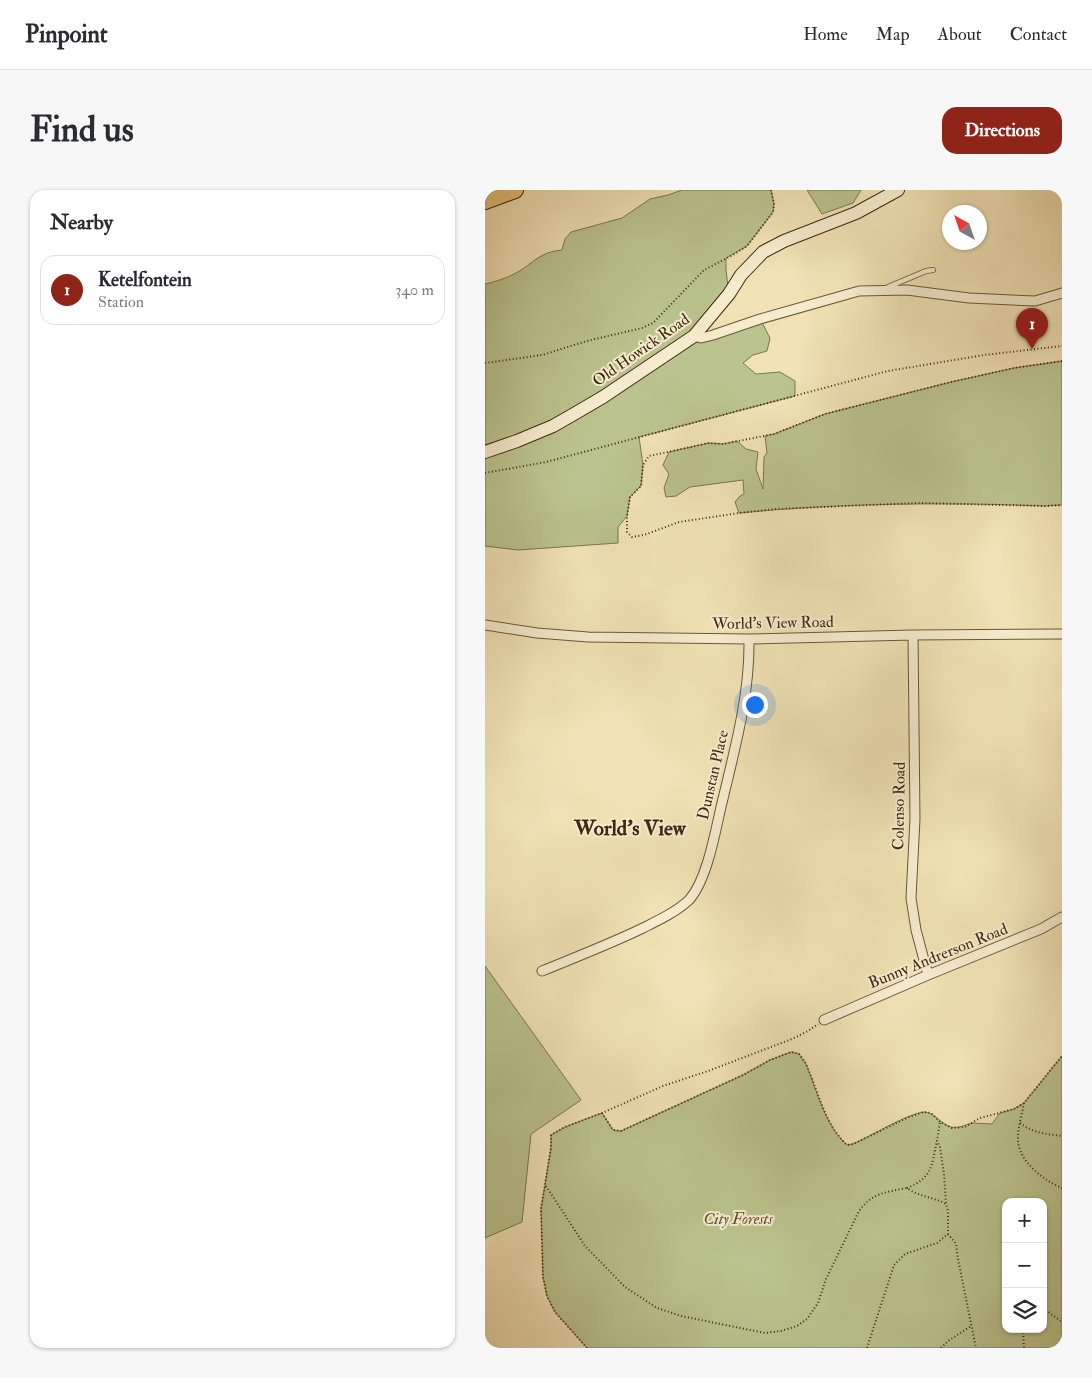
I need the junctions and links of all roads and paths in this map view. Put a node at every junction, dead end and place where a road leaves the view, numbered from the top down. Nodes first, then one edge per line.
1 (515, 190) edge
2 (771, 190) edge
3 (899, 190) edge
4 (485, 201) edge
5 (933, 270) dead end
6 (880, 290) junction
7 (1062, 293) edge
8 (694, 336) junction
9 (1062, 346) edge
10 (1062, 361) edge
11 (485, 363) edge
12 (485, 452) edge
13 (485, 473) edge
14 (1062, 505) edge
15 (485, 625) edge
16 (1062, 634) edge
17 (913, 635) junction
18 (749, 639) junction
19 (1062, 917) edge
20 (542, 971) dead end
21 (927, 975) junction
22 (824, 1020) joint
23 (1062, 1056) edge
24 (1024, 1103) junction
25 (602, 1113) junction
26 (940, 1122) junction
27 (1021, 1123) junction
28 (1062, 1136) edge
29 (937, 1141) junction
30 (546, 1186) junction
31 (907, 1188) junction
32 (1062, 1188) edge
33 (946, 1204) junction
34 (948, 1234) junction
35 (1047, 1311) edge
36 (1062, 1322) edge
37 (971, 1326) junction
38 (1023, 1333) edge
39 (587, 1348) edge
40 (867, 1348) edge
41 (941, 1348) edge
42 (976, 1348) edge
43 (1024, 1348) edge

1 - 4 highway
2 - 11 path
3 - 8 main road, Old Howick Road
5 - 6 lane
6 - 7 street
6 - 8 street
8 - 12 main road, Old Howick Road
9 - 13 path
10 - 14 path
15 - 18 street, World's View Road
16 - 17 street, World's View Road
17 - 18 street, World's View Road
17 - 21 street, Colenso Road
18 - 20 street, Dunstan Place
19 - 21 street, Bunny Andrerson Road
21 - 22 street, Bunny Andrerson Road
22 - 25 path
23 - 24 path
24 - 26 path
24 - 27 path
25 - 26 path
25 - 30 path
26 - 29 path
27 - 28 path
27 - 32 path
29 - 31 path
29 - 33 path
30 - 31 path
30 - 39 path
31 - 33 path
33 - 34 path
34 - 37 path
34 - 40 path
35 - 36 path
37 - 41 path
37 - 42 path
38 - 43 path

